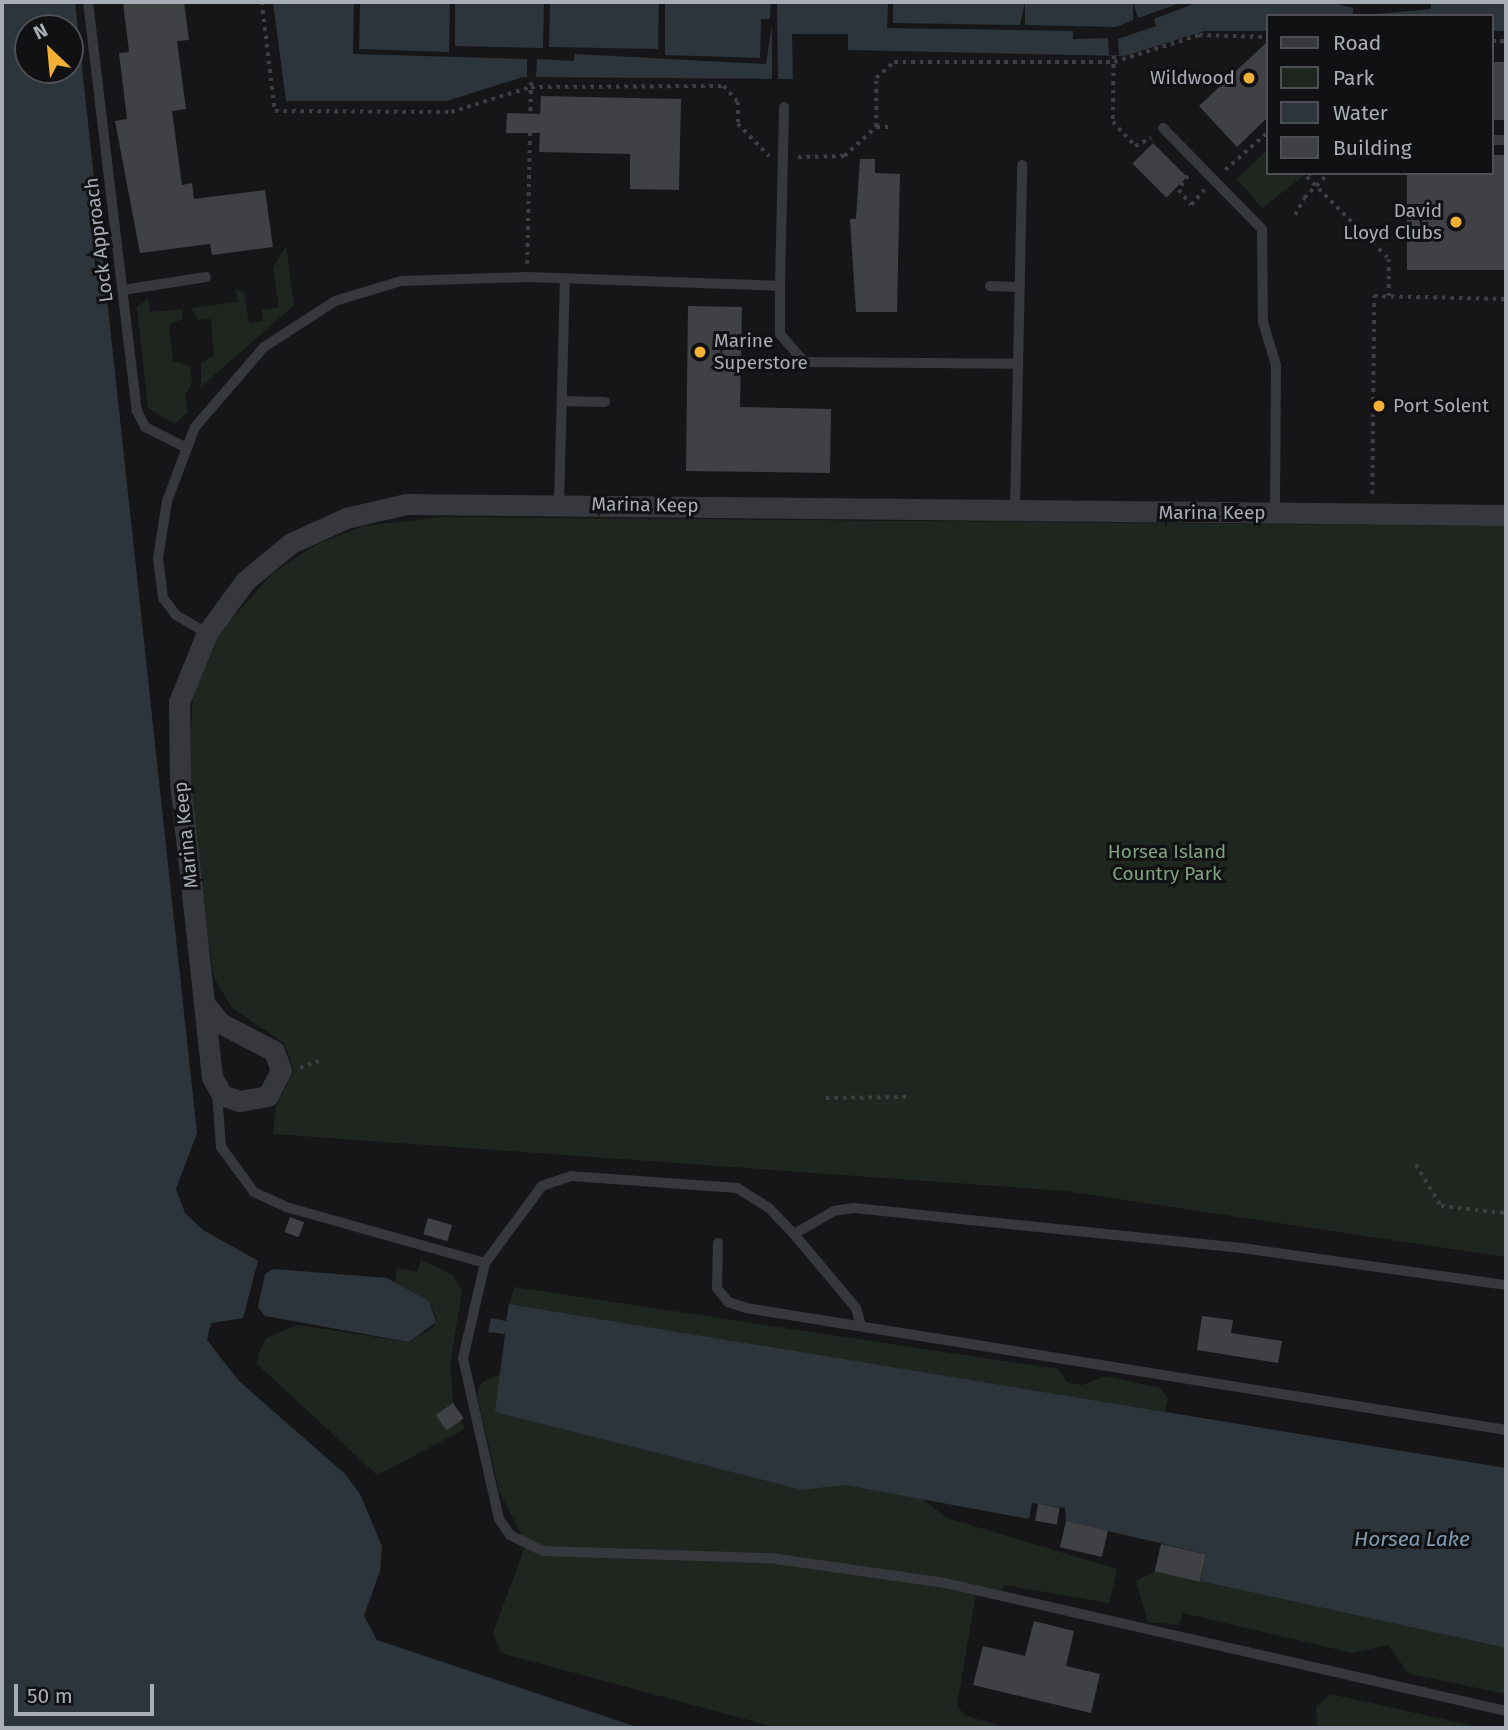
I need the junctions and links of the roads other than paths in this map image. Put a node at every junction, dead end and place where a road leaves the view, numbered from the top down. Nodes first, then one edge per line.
1 (88, 2) edge
2 (784, 107) dead end
3 (1163, 128) dead end
4 (1021, 165) dead end
5 (206, 277) dead end
6 (565, 280) junction
7 (780, 286) junction
8 (990, 286) dead end
9 (1020, 287) junction
10 (123, 289) junction
11 (1018, 364) junction
12 (562, 401) junction
13 (605, 402) dead end
14 (186, 447) junction
15 (559, 504) junction
16 (1015, 510) junction
17 (1275, 513) junction
18 (1506, 516) edge
19 (207, 633) junction
20 (204, 1003) junction
21 (217, 1088) junction
22 (794, 1234) junction
23 (718, 1243) dead end
24 (485, 1263) junction
25 (1506, 1285) edge
26 (860, 1322) junction
27 (1506, 1430) edge
28 (1506, 1711) edge

1 - 10 lane, Lock Approach
2 - 7 lane
3 - 17 lane
4 - 9 lane
5 - 10 lane
6 - 7 lane
6 - 12 lane
6 - 14 lane
7 - 11 lane
8 - 9 lane
9 - 11 lane
10 - 14 lane, Lock Approach
11 - 16 lane
12 - 13 lane
12 - 15 lane
14 - 19 lane
15 - 16 street, Marina Keep
15 - 19 street, Marina Keep
16 - 17 street, Marina Keep
17 - 18 street, Marina Keep
19 - 20 street, Marina Keep
20 - 21 street, Marina Keep
20 - 21 street
21 - 24 lane
22 - 24 lane
22 - 25 lane
22 - 26 lane
23 - 26 lane
24 - 28 lane
26 - 27 lane

